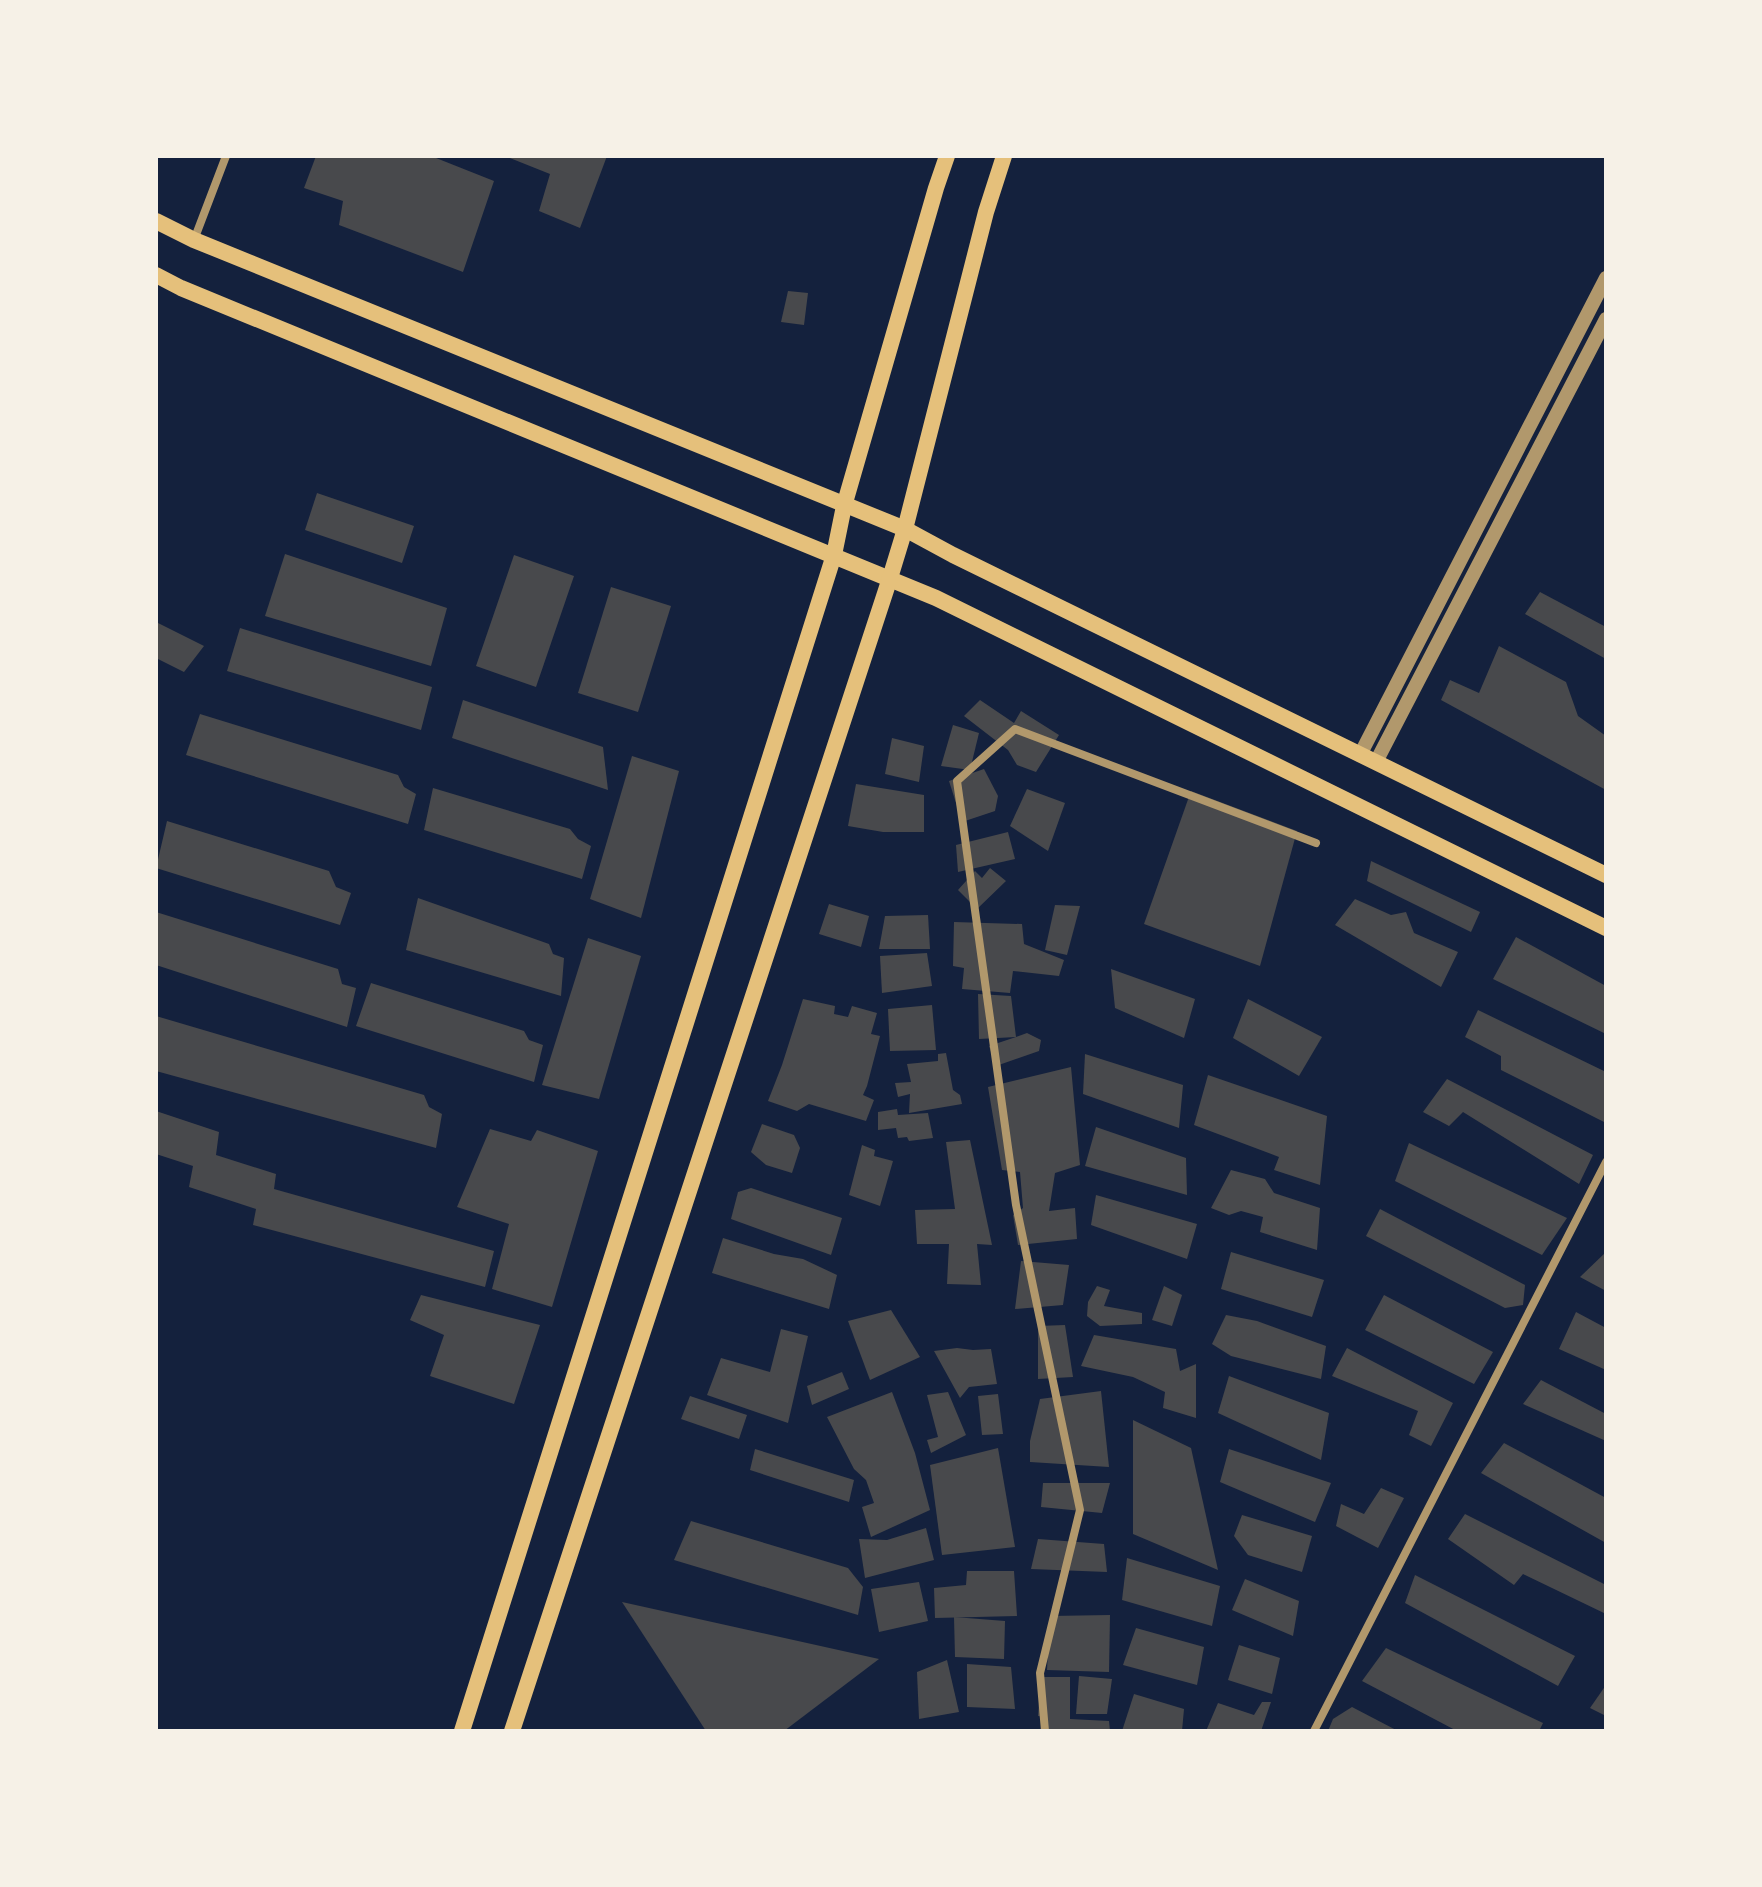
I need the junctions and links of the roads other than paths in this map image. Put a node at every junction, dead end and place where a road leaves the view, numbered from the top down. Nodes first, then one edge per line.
1 (226, 156) edge
2 (947, 156) edge
3 (1004, 156) edge
4 (156, 221) edge
5 (194, 240) junction
6 (156, 275) edge
7 (1606, 278) edge
8 (1606, 319) edge
9 (844, 506) junction
10 (905, 529) junction
11 (834, 555) junction
12 (890, 578) junction
13 (1360, 755) junction
14 (1376, 762) junction
15 (1316, 843) dead end
16 (1606, 875) edge
17 (1606, 928) edge
18 (1606, 1162) edge
19 (462, 1731) edge
20 (512, 1731) edge
21 (1045, 1731) edge
22 (1314, 1731) edge

1 - 5 street
2 - 9 main road
3 - 10 main road
4 - 5 main road
5 - 9 main road
6 - 11 main road
7 - 13 street
8 - 14 street
9 - 10 main road
9 - 11 main road
10 - 12 main road
10 - 13 main road
11 - 12 main road
11 - 19 main road
12 - 17 main road
12 - 20 main road
13 - 14 main road
14 - 16 main road
15 - 21 street
18 - 22 street

